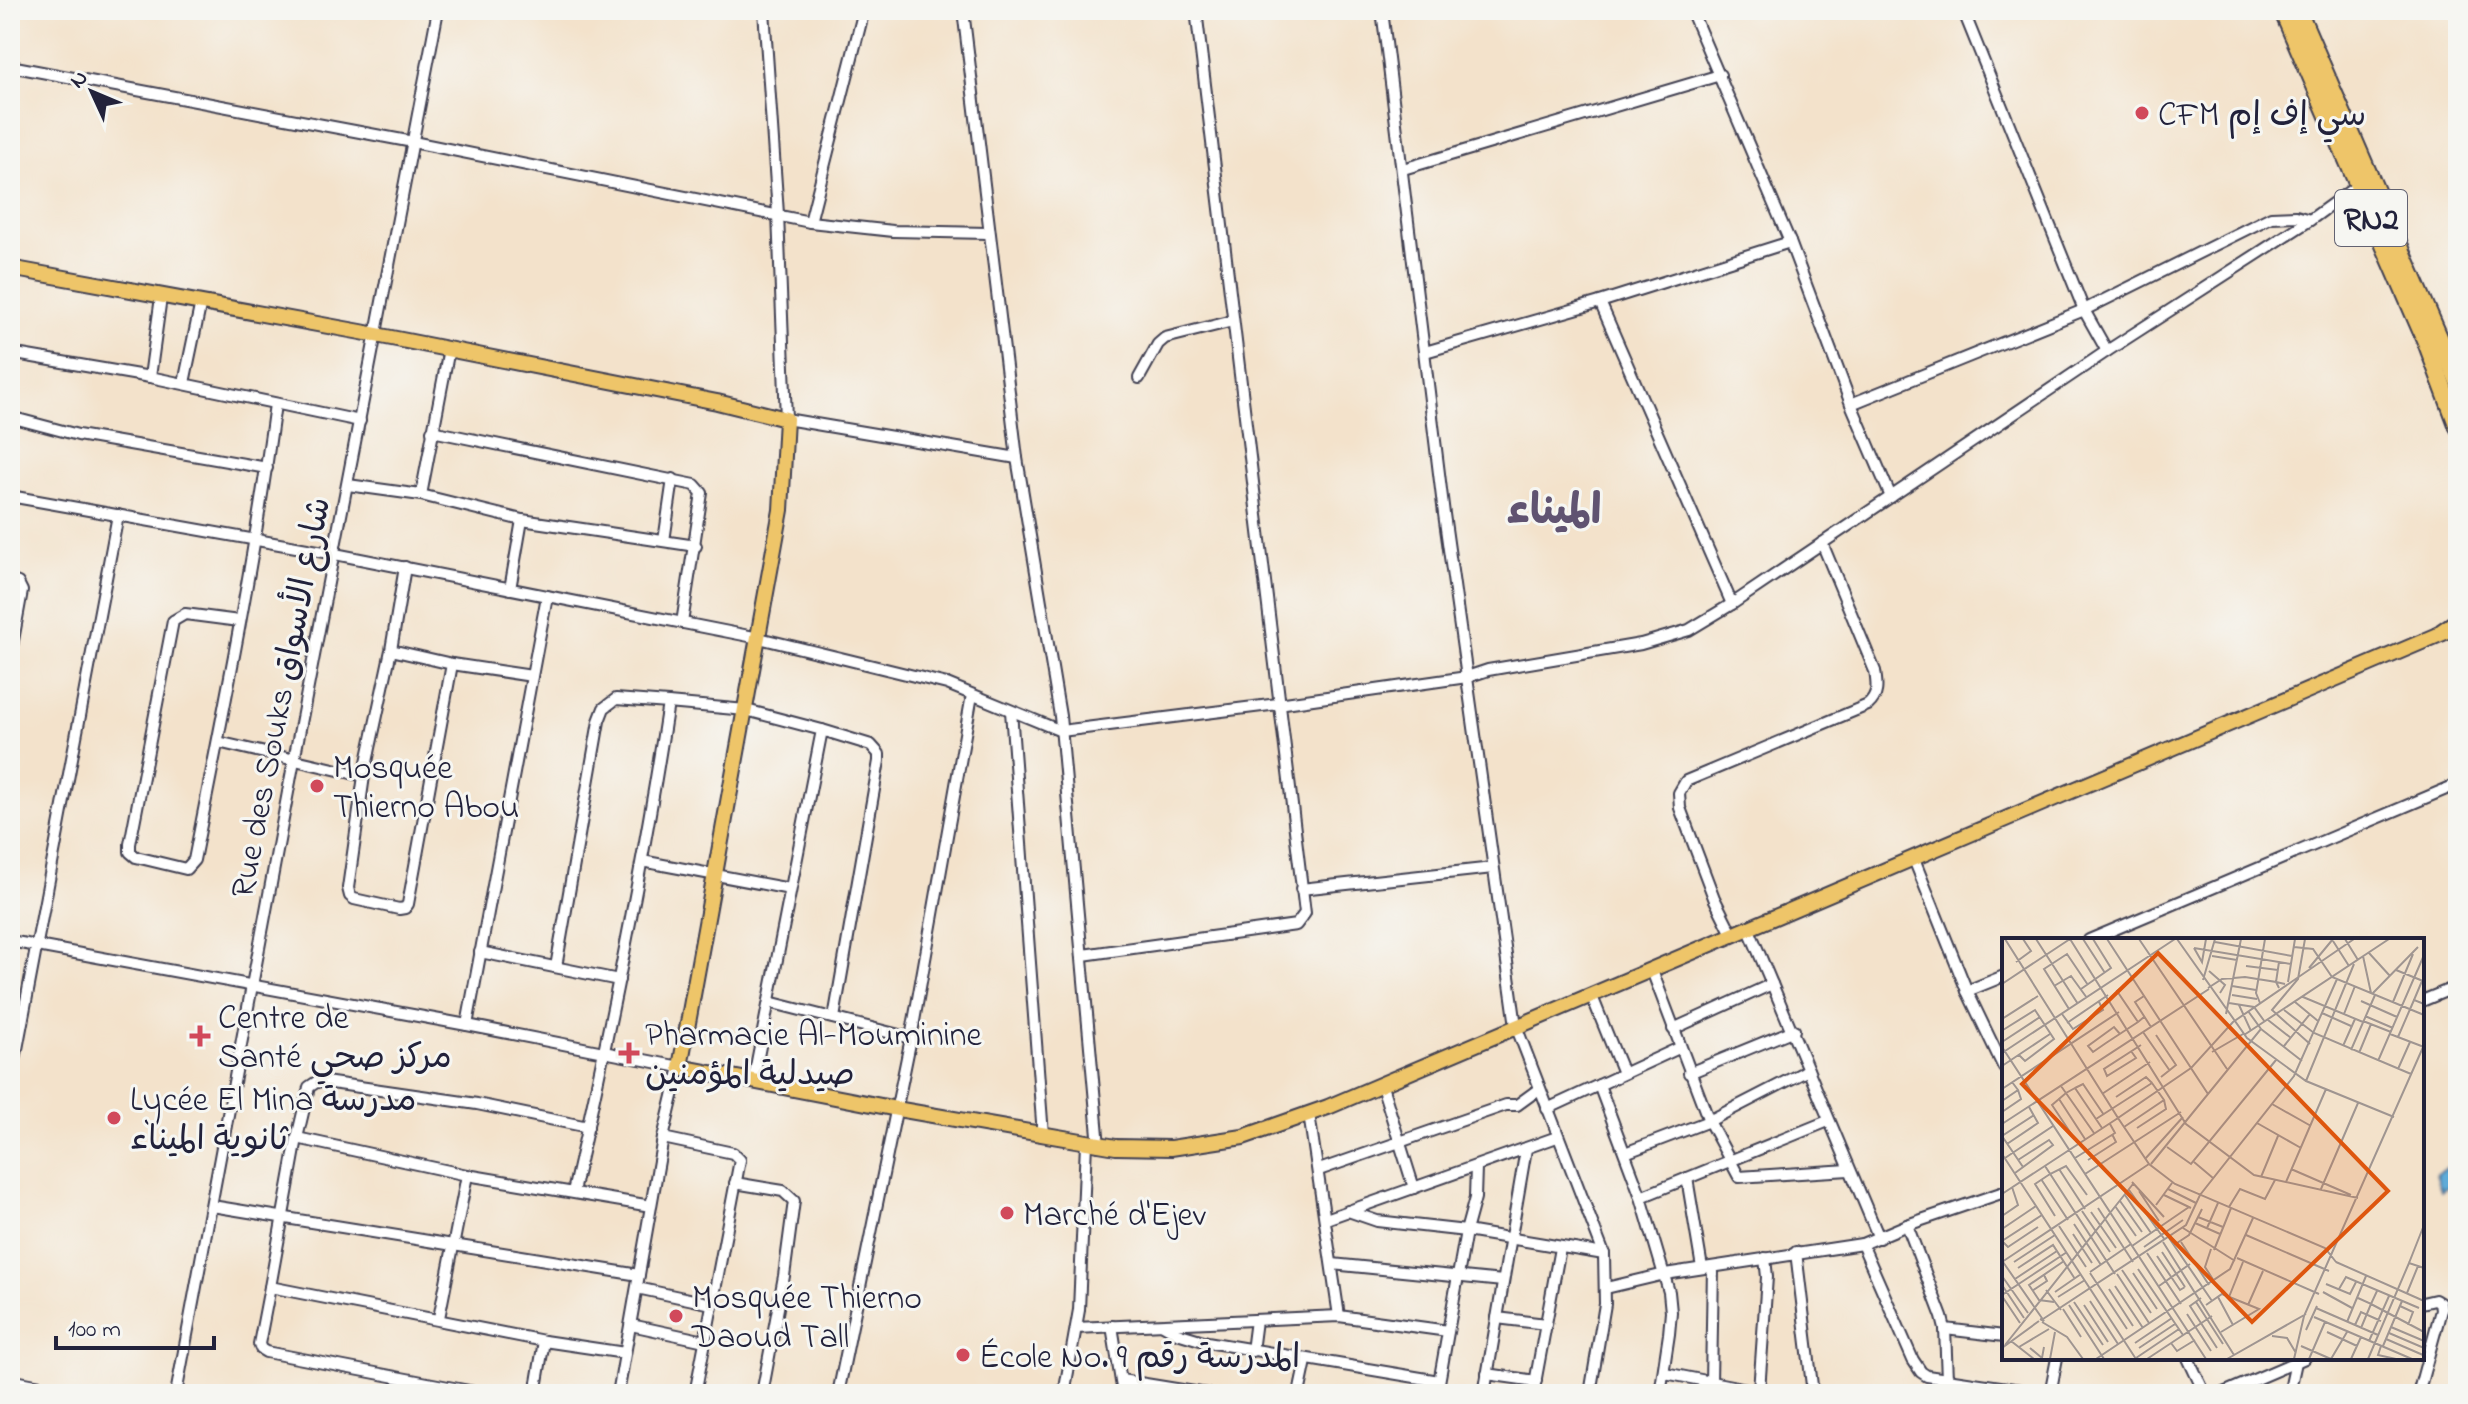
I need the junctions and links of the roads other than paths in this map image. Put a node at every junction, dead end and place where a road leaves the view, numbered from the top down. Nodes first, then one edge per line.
1 (438, 10) edge
2 (764, 10) edge
3 (864, 10) edge
4 (963, 10) edge
5 (1196, 10) edge
6 (1382, 10) edge
7 (1691, 10) edge
8 (1963, 10) edge
9 (2282, 10) edge
10 (2298, 10) edge
11 (10, 66) edge
12 (1720, 75) junction
13 (413, 142) junction
14 (1403, 169) junction
15 (2357, 186) junction
16 (778, 214) junction
17 (2310, 220) junction
18 (810, 222) junction
19 (988, 233) junction
20 (1790, 242) junction
21 (12, 269) edge
22 (10, 291) edge
23 (161, 297) junction
24 (201, 302) junction
25 (1600, 302) junction
26 (2084, 310) junction
27 (1233, 321) junction
28 (376, 335) junction
29 (449, 349) junction
30 (2107, 351) junction
31 (1425, 352) junction
32 (10, 353) edge
33 (150, 377) junction
34 (1139, 378) dead end
35 (2458, 381) edge
36 (184, 383) junction
37 (275, 404) junction
38 (1851, 404) junction
39 (10, 417) edge
40 (786, 419) junction
41 (360, 421) junction
42 (2458, 427) edge
43 (432, 431) junction
44 (1017, 458) junction
45 (267, 468) junction
46 (673, 479) junction
47 (348, 485) junction
48 (421, 495) junction
49 (10, 496) edge
50 (1891, 497) junction
51 (118, 515) junction
52 (522, 520) junction
53 (253, 539) junction
54 (664, 541) junction
55 (1822, 543) junction
56 (696, 546) junction
57 (335, 554) junction
58 (405, 567) junction
59 (10, 580) edge
60 (510, 589) junction
61 (547, 596) junction
62 (1732, 604) junction
63 (239, 621) junction
64 (2458, 621) edge
65 (682, 623) junction
66 (2450, 630) edge
67 (759, 638) junction
68 (391, 650) junction
69 (10, 657) edge
70 (452, 664) junction
71 (532, 676) junction
72 (1467, 677) junction
73 (972, 695) junction
74 (668, 703) junction
75 (1278, 704) junction
76 (746, 710) junction
77 (1011, 711) junction
78 (822, 730) junction
79 (1061, 731) junction
80 (218, 742) junction
81 (294, 760) junction
82 (364, 776) junction
83 (2458, 784) edge
84 (1913, 857) junction
85 (642, 861) junction
86 (1493, 868) junction
87 (715, 874) junction
88 (790, 889) junction
89 (1301, 889) junction
90 (1748, 927) junction
91 (1732, 934) junction
92 (2094, 938) edge
93 (10, 941) edge
94 (37, 946) junction
95 (480, 952) junction
96 (1083, 955) junction
97 (556, 967) junction
98 (1651, 968) junction
99 (2002, 977) edge
100 (619, 980) junction
101 (1772, 984) junction
102 (2458, 986) edge
103 (253, 987) junction
104 (1967, 991) junction
105 (1591, 994) junction
106 (2424, 1000) edge
107 (769, 1002) junction
108 (834, 1018) junction
109 (467, 1025) junction
110 (1516, 1026) junction
111 (1673, 1029) junction
112 (1794, 1030) junction
113 (911, 1038) junction
114 (1679, 1048) junction
115 (605, 1052) junction
116 (2002, 1064) edge
117 (680, 1067) junction
118 (1808, 1070) junction
119 (1623, 1073) junction
120 (1689, 1073) junction
121 (753, 1082) junction
122 (1599, 1085) junction
123 (10, 1086) edge
124 (1382, 1086) junction
125 (1539, 1089) junction
126 (897, 1109) junction
127 (1547, 1109) junction
128 (1309, 1114) junction
129 (1709, 1121) junction
130 (1828, 1121) junction
131 (588, 1127) junction
132 (1043, 1135) junction
133 (1557, 1137) junction
134 (297, 1138) junction
135 (663, 1138) junction
136 (1401, 1140) junction
137 (1092, 1144) junction
138 (1526, 1149) junction
139 (1625, 1153) junction
140 (1729, 1162) junction
141 (1476, 1167) junction
142 (1319, 1170) junction
143 (1849, 1170) junction
144 (467, 1175) junction
145 (1687, 1178) junction
146 (735, 1183) junction
147 (1414, 1188) junction
148 (573, 1192) junction
149 (2002, 1193) edge
150 (1641, 1197) junction
151 (212, 1206) junction
152 (651, 1206) junction
153 (1348, 1211) junction
154 (281, 1217) junction
155 (1326, 1219) junction
156 (1907, 1225) junction
157 (1466, 1231) junction
158 (1879, 1238) junction
159 (1512, 1241) junction
160 (1862, 1244) junction
161 (454, 1245) junction
162 (1560, 1248) junction
163 (1796, 1252) junction
164 (1604, 1254) junction
165 (1765, 1258) junction
166 (1332, 1264) junction
167 (1708, 1267) junction
168 (1665, 1274) junction
169 (639, 1275) junction
170 (1457, 1277) junction
171 (1503, 1281) junction
172 (270, 1287) junction
173 (637, 1288) junction
174 (1606, 1288) junction
175 (2424, 1303) edge
176 (712, 1304) junction
177 (1339, 1316) junction
178 (439, 1318) junction
179 (1497, 1318) junction
180 (1256, 1320) junction
181 (1161, 1324) junction
182 (1546, 1324) junction
183 (631, 1325) junction
184 (1112, 1326) junction
185 (1076, 1328) junction
186 (1945, 1329) junction
187 (1448, 1331) junction
188 (2002, 1336) edge
189 (544, 1341) junction
190 (705, 1341) junction
191 (1252, 1351) junction
192 (625, 1353) junction
193 (2057, 1360) edge
194 (2189, 1360) edge
195 (2301, 1360) edge
196 (1306, 1361) junction
197 (1665, 1373) junction
198 (1487, 1374) junction
199 (1947, 1379) junction
200 (10, 1380) edge
201 (408, 1380) junction
202 (1121, 1380) junction
203 (1439, 1381) junction
204 (1536, 1381) junction
205 (1711, 1383) junction
206 (1759, 1391) junction
207 (82, 1394) edge
208 (176, 1394) edge
209 (406, 1394) edge
210 (485, 1394) edge
211 (535, 1394) edge
212 (618, 1394) edge
213 (695, 1394) edge
214 (762, 1394) edge
215 (838, 1394) edge
216 (1064, 1394) edge
217 (1123, 1394) edge
218 (1207, 1394) edge
219 (1299, 1394) edge
220 (1437, 1394) edge
221 (1484, 1394) edge
222 (1533, 1394) edge
223 (1590, 1394) edge
224 (1660, 1394) edge
225 (1773, 1394) edge
226 (1813, 1394) edge
227 (2049, 1394) edge
228 (2205, 1394) edge
229 (2221, 1394) edge
230 (2289, 1394) edge
231 (2418, 1394) edge

1 - 13 street, Rue des Souks شارع الأسواق
2 - 16 street
3 - 18 street
4 - 19 street
5 - 27 street
6 - 14 street
7 - 12 street
8 - 26 street
9 - 15 highway, RN2
10 - 35 highway, RN2
11 - 13 street
12 - 14 street
12 - 20 street
13 - 16 street
13 - 28 street, Rue des Souks شارع الأسواق
14 - 31 street
15 - 17 street
15 - 42 highway, RN2
16 - 18 street
16 - 40 street
17 - 26 street
17 - 30 street
18 - 19 street
19 - 44 street
20 - 25 street
20 - 38 street
21 - 22 street
21 - 23 main road
23 - 24 main road
23 - 33 street
24 - 28 main road
24 - 36 street
25 - 31 street
25 - 62 street
26 - 30 street
26 - 38 street
27 - 34 street
27 - 75 street
28 - 29 main road
28 - 41 street, Rue des Souks شارع الأسواق
29 - 40 main road
29 - 43 street
30 - 50 street
31 - 72 street
32 - 33 street
33 - 36 street
36 - 37 street
37 - 41 street
37 - 45 street
38 - 50 street
39 - 45 street
40 - 44 street
40 - 67 main road
41 - 47 street, Rue des Souks شارع الأسواق
43 - 46 street
43 - 48 street
44 - 79 street
45 - 53 street
46 - 54 street
46 - 56 street
47 - 48 street
47 - 57 street, Rue des Souks شارع الأسواق
48 - 52 street
49 - 51 street
50 - 55 street
51 - 53 street
51 - 94 street
52 - 54 street
52 - 60 street
53 - 57 street
53 - 63 street
54 - 56 street
55 - 62 street
55 - 91 street
56 - 65 street
57 - 58 street
57 - 81 street, Rue des Souks شارع الأسواق
58 - 60 street
58 - 68 street
59 - 69 street
60 - 61 street
61 - 65 street
61 - 71 street
62 - 72 street
63 - 80 street
63 - 80 street
64 - 66 highway
65 - 67 street
66 - 84 main road
67 - 73 street
67 - 76 main road
68 - 70 street
68 - 82 street
70 - 71 street
70 - 82 street
71 - 95 street
72 - 75 street
72 - 86 street
73 - 77 street
73 - 113 street
74 - 76 street
74 - 85 street
74 - 97 street
75 - 79 street
75 - 89 street
76 - 78 street
76 - 87 main road
77 - 79 street
77 - 132 street
78 - 88 street
78 - 108 street
79 - 96 street
80 - 81 street
81 - 82 street
81 - 103 street, Rue des Souks شارع الأسواق
83 - 92 street
84 - 90 main road
84 - 104 street
85 - 87 street
85 - 100 street
86 - 89 street
86 - 110 street
87 - 88 street
87 - 117 main road
88 - 107 street
89 - 96 street
90 - 91 main road
90 - 101 street
91 - 98 main road
93 - 94 street
94 - 103 street
94 - 123 street
95 - 97 street
95 - 109 street
96 - 137 street
97 - 100 street
98 - 105 main road
98 - 111 street
99 - 104 street
100 - 115 street
101 - 111 street
101 - 112 street
102 - 106 street
103 - 109 street
103 - 151 street, Rue des Souks شارع الأسواق
104 - 116 street
105 - 110 main road
105 - 119 street
107 - 108 street
107 - 121 street
108 - 113 street
109 - 115 street
110 - 124 main road
110 - 125 street
111 - 114 street
112 - 118 street
112 - 120 street
113 - 126 street
114 - 119 street
114 - 120 street
115 - 117 street
115 - 131 street
117 - 121 main road
117 - 135 street
118 - 129 street
118 - 130 street
119 - 122 street
120 - 129 street
121 - 126 main road
122 - 127 street
122 - 139 street
124 - 128 main road
124 - 136 street
125 - 127 street
125 - 136 street
126 - 132 main road
126 - 215 street
127 - 133 street
128 - 137 main road
128 - 142 street
129 - 139 street
129 - 140 street
130 - 140 street
130 - 143 street
131 - 134 street
131 - 148 street
132 - 137 main road
133 - 138 street
133 - 164 street
134 - 144 street
134 - 154 street
135 - 146 street
135 - 152 street
136 - 142 street
136 - 147 street
137 - 185 street
138 - 141 street
138 - 159 street
139 - 150 street
140 - 143 street
140 - 145 street
141 - 147 street
141 - 157 street
142 - 155 street
143 - 158 street
144 - 148 street
144 - 161 street
145 - 150 street
145 - 167 street
146 - 176 street
146 - 214 street
147 - 153 street
148 - 152 street
149 - 156 street
150 - 168 street
151 - 154 street
151 - 208 street, Rue des Souks شارع الأسواق
152 - 169 street
153 - 155 street
153 - 157 street
154 - 161 street
154 - 172 street
155 - 166 street
156 - 158 street
156 - 186 street
157 - 159 street
157 - 170 street
158 - 160 street
159 - 162 street
159 - 171 street
160 - 163 street
160 - 199 street
161 - 169 street
161 - 178 street
162 - 164 street
162 - 182 street
163 - 165 street
163 - 226 street
164 - 174 street
165 - 167 street
165 - 206 street
166 - 170 street
166 - 177 street
167 - 168 street
167 - 205 street
168 - 174 street
168 - 197 street
169 - 173 street
170 - 171 street
170 - 187 street
171 - 179 street
172 - 178 street
172 - 201 street
173 - 176 street
173 - 183 street
174 - 223 street
175 - 231 street
176 - 190 street
177 - 180 street
177 - 187 street
178 - 189 street
179 - 182 street
179 - 198 street
180 - 181 street
180 - 191 street
181 - 184 street
181 - 191 street
182 - 204 street
183 - 190 street
183 - 192 street
184 - 185 street
184 - 202 street
185 - 216 street
186 - 188 street
186 - 199 street
187 - 203 street
189 - 192 street
189 - 211 street
190 - 213 street
191 - 196 street
192 - 212 street
193 - 227 street
194 - 228 street
195 - 229 street
195 - 230 street
196 - 203 street
196 - 219 street
197 - 205 street
197 - 224 street
198 - 204 street
198 - 221 street
199 - 227 street
200 - 207 street
201 - 209 street
201 - 210 street
202 - 217 street
202 - 218 street
203 - 220 street
204 - 222 street
205 - 206 street
206 - 225 street

